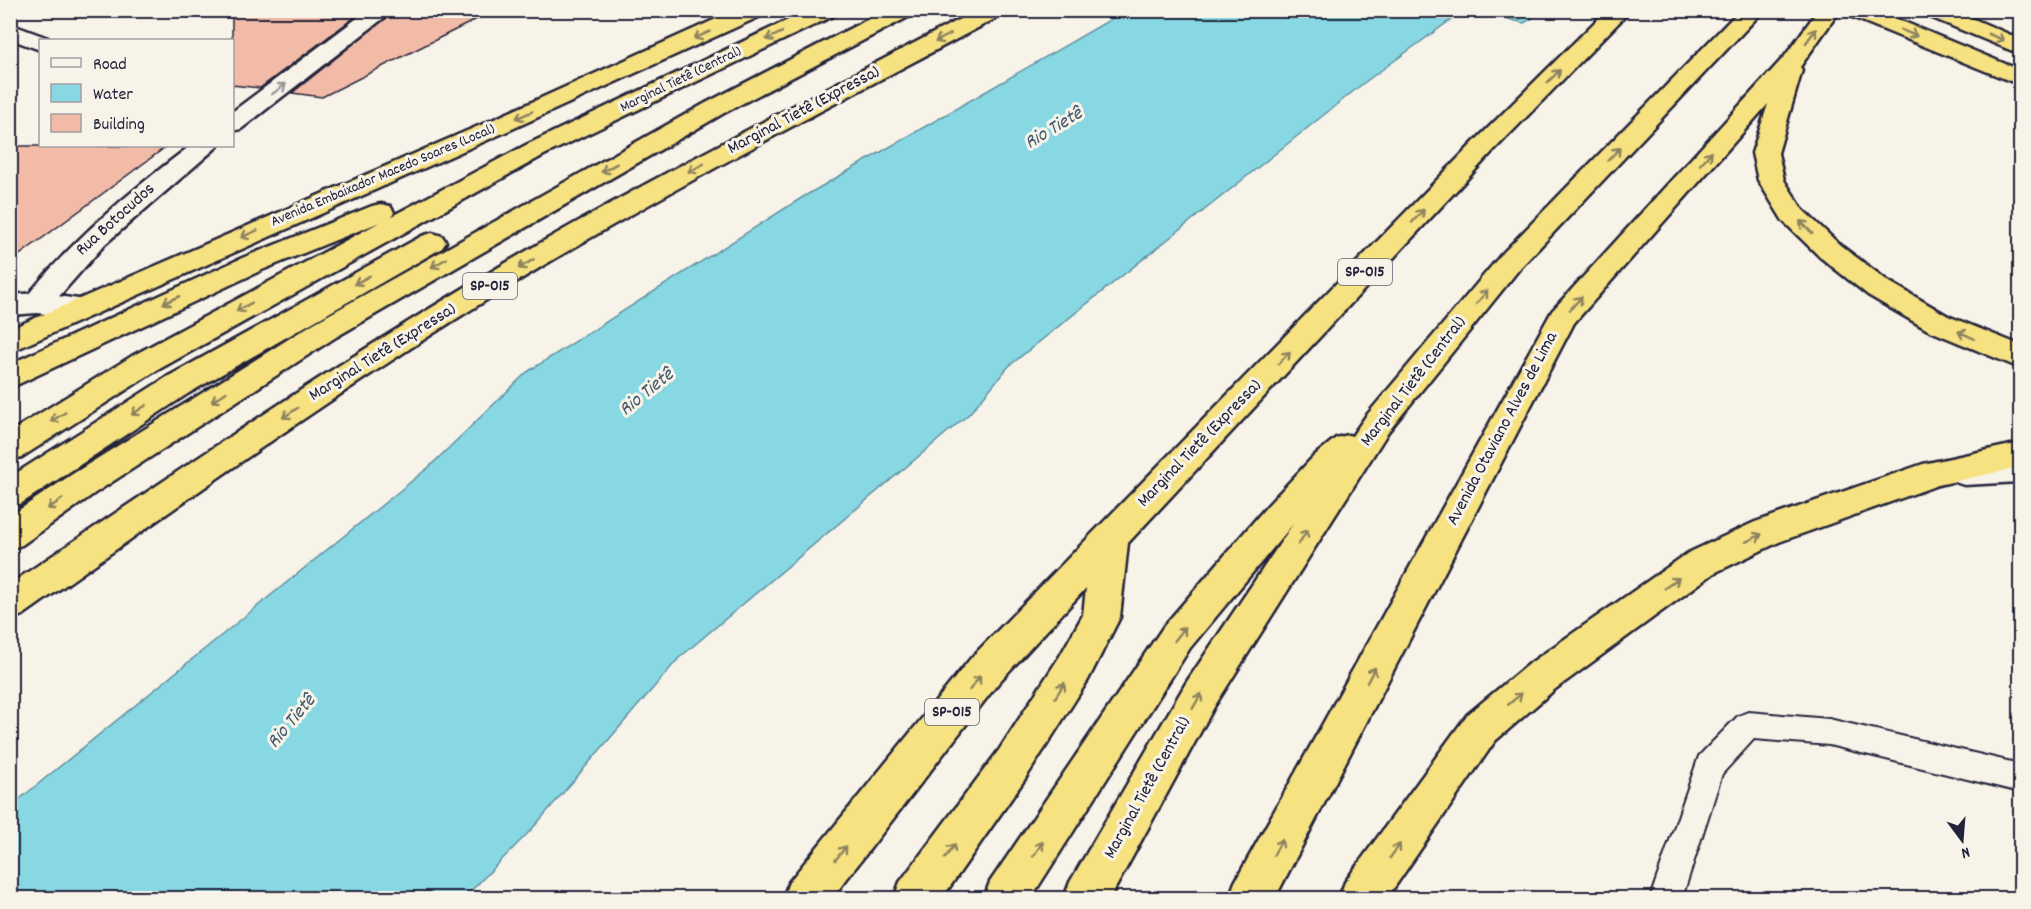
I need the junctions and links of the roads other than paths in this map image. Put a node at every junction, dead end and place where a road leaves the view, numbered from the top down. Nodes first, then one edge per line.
1 (383, 10) edge
2 (755, 10) edge
3 (827, 10) edge
4 (994, 10) edge
5 (1620, 10) edge
6 (1753, 10) edge
7 (1829, 10) edge
8 (1855, 10) edge
9 (1933, 10) edge
10 (898, 13) edge
11 (10, 32) edge
12 (39, 43) edge
13 (2020, 47) edge
14 (1793, 61) junction
15 (2020, 78) edge
16 (715, 108) junction
17 (235, 119) edge
18 (204, 147) edge
19 (536, 150) junction
20 (24, 304) edge
21 (82, 309) junction
22 (10, 342) edge
23 (2020, 357) edge
24 (10, 376) edge
25 (1377, 424) junction
26 (10, 447) edge
27 (2020, 455) edge
28 (2020, 469) edge
29 (1935, 473) junction
30 (10, 494) edge
31 (10, 535) edge
32 (1111, 535) junction
33 (10, 604) edge
34 (2020, 778) edge
35 (805, 898) edge
36 (916, 898) edge
37 (1006, 898) edge
38 (1086, 898) edge
39 (1251, 898) edge
40 (1361, 898) edge
41 (1666, 898) edge

17 -> 1 street
2 -> 21 highway, Avenida Embaixador Macedo Soares (Local)
3 -> 19 highway, Marginal Tietê (Central)
4 -> 33 highway, Marginal Tietê (Expressa) / SP-015
32 -> 5 highway, Marginal Tietê (Expressa) / SP-015
25 -> 6 highway, Marginal Tietê (Central)
14 -> 7 highway, Avenida Otaviano Alves de Lima
8 -> 15 highway
9 -> 13 highway
10 - 16 highway
11 - 12 street
23 -> 14 highway
39 -> 14 highway, Avenida Otaviano Alves de Lima
16 -> 30 highway
16 -> 31 highway
18 - 20 street, Rua Botocudos
19 -> 24 highway
19 -> 26 highway
20 - 21 street
21 - 22 highway, Avenida Embaixador Macedo Soares (Local)
37 -> 25 highway
38 -> 25 highway, Marginal Tietê (Central)
27 - 29 highway
28 - 29 street
40 -> 29 highway
35 -> 32 highway, Marginal Tietê (Expressa) / SP-015
36 -> 32 highway
34 - 41 lane

